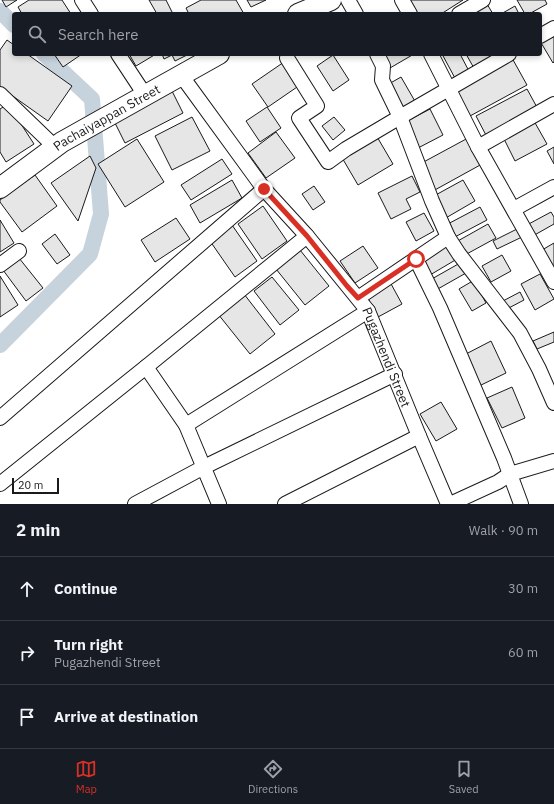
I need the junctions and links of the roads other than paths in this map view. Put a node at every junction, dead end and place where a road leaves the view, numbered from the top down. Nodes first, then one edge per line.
1 (82, 0) edge
2 (331, 0) edge
3 (348, 0) edge
4 (402, 0) edge
5 (483, 0) edge
6 (90, 12) edge
7 (303, 12) edge
8 (355, 12) edge
9 (409, 12) edge
10 (462, 12) edge
11 (554, 28) edge
12 (542, 35) edge
13 (119, 56) edge
14 (215, 56) edge
15 (378, 56) edge
16 (431, 56) edge
17 (506, 56) edge
18 (287, 58) dead end
19 (181, 75) junction
20 (448, 89) junction
21 (0, 94) edge
22 (139, 98) junction
23 (554, 104) edge
24 (400, 117) junction
25 (58, 144) junction
26 (478, 147) junction
27 (554, 187) edge
28 (0, 188) edge
29 (264, 189) junction
30 (514, 209) junction
31 (307, 236) junction
32 (448, 237) junction
33 (19, 251) dead end
34 (416, 259) junction
35 (0, 265) edge
36 (554, 282) edge
37 (358, 298) junction
38 (368, 311) junction
39 (146, 367) junction
40 (394, 374) junction
41 (551, 388) edge
42 (554, 403) edge
43 (0, 418) edge
44 (186, 425) junction
45 (419, 436) junction
46 (554, 461) edge
47 (204, 467) junction
48 (510, 474) junction
49 (0, 484) edge
50 (135, 504) edge
51 (219, 504) edge
52 (285, 504) edge
53 (449, 504) edge
54 (522, 504) edge

1 - 6 street
2 - 7 main road
3 - 8 street
4 - 9 street
5 - 10 street
11 - 12 street
13 - 22 street
14 - 19 main road, Pachaiyappan Street
15 - 24 street
16 - 20 street
17 - 20 street
18 - 24 street
19 - 22 main road, Pachaiyappan Street
19 - 29 street, Pugazhendi Street
20 - 24 street
20 - 26 street
21 - 25 street
22 - 25 main road, Pachaiyappan Street
23 - 26 street
24 - 32 street
25 - 28 main road, Pachaiyappan Street
26 - 30 street
27 - 30 street
29 - 31 street, Pugazhendi Street
29 - 43 street
30 - 36 street
31 - 37 street, Pugazhendi Street
31 - 39 street
32 - 34 street
32 - 41 street
33 - 35 street
34 - 37 street
34 - 48 street
37 - 38 street, Pugazhendi Street
38 - 40 street, Pugazhendi Street
38 - 44 street
39 - 44 street
39 - 49 street
40 - 45 street, Pugazhendi Street
40 - 47 street
41 - 42 street
44 - 47 street
45 - 52 street
45 - 53 street, Pugazhendi Street
46 - 48 street
47 - 50 street
47 - 51 street
48 - 53 street
48 - 54 street

